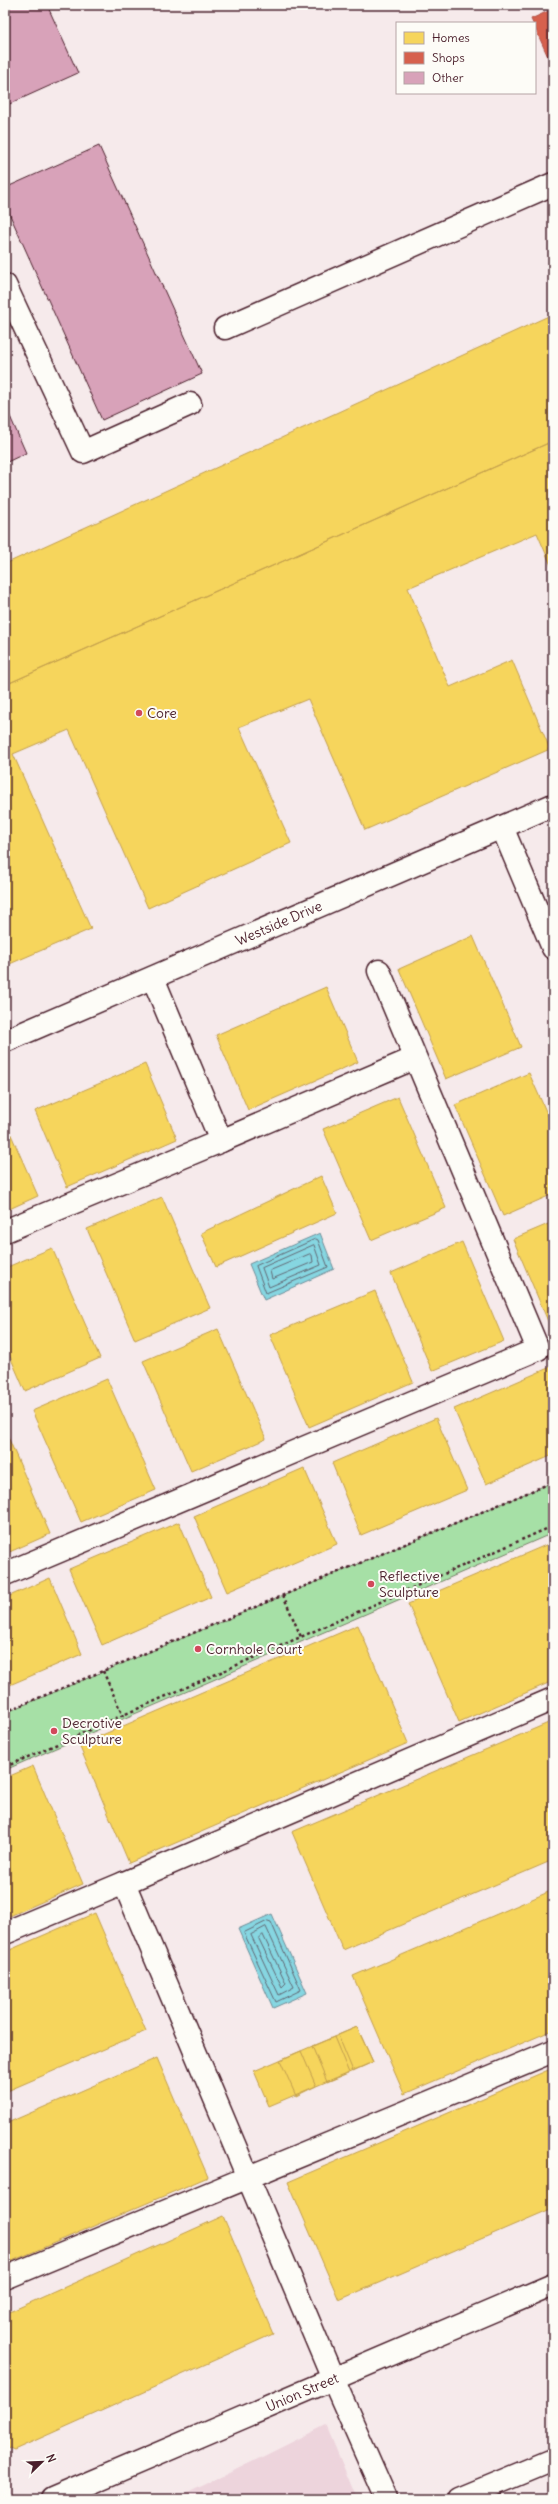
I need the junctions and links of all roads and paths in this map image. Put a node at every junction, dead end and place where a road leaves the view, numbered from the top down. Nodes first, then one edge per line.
1 (553, 184) edge
2 (5, 285) edge
3 (225, 328) dead end
4 (190, 404) dead end
5 (553, 805) edge
6 (502, 827) junction
7 (553, 948) edge
8 (378, 971) dead end
9 (153, 978) junction
10 (5, 1041) edge
11 (415, 1058) junction
12 (221, 1141) junction
13 (5, 1231) edge
14 (553, 1482) edge
15 (553, 1526) edge
16 (5, 1574) edge
17 (283, 1595) junction
18 (301, 1637) junction
19 (103, 1671) junction
20 (553, 1698) edge
21 (5, 1712) edge
22 (123, 1716) junction
23 (5, 1767) edge
24 (124, 1883) junction
25 (5, 1933) edge
26 (553, 2051) edge
27 (248, 2177) junction
28 (5, 2278) edge
29 (553, 2285) edge
30 (332, 2379) junction
31 (553, 2460) edge
32 (52, 2499) edge
33 (386, 2499) edge
34 (459, 2499) edge

1 - 3 street
2 - 4 street
5 - 6 street, Westside Drive
6 - 7 street
6 - 9 street, Westside Drive
8 - 11 street
9 - 10 street, Westside Drive
9 - 12 street
11 - 12 street
11 - 16 street
12 - 13 street
14 - 17 path
15 - 18 path
17 - 18 path
17 - 19 path
18 - 22 path
19 - 21 path
19 - 22 path
20 - 24 street
22 - 23 path
24 - 25 street
24 - 27 street
26 - 27 street
27 - 28 street
27 - 30 street
29 - 30 street, Union Street
30 - 32 street, Union Street
30 - 33 street
31 - 34 street

